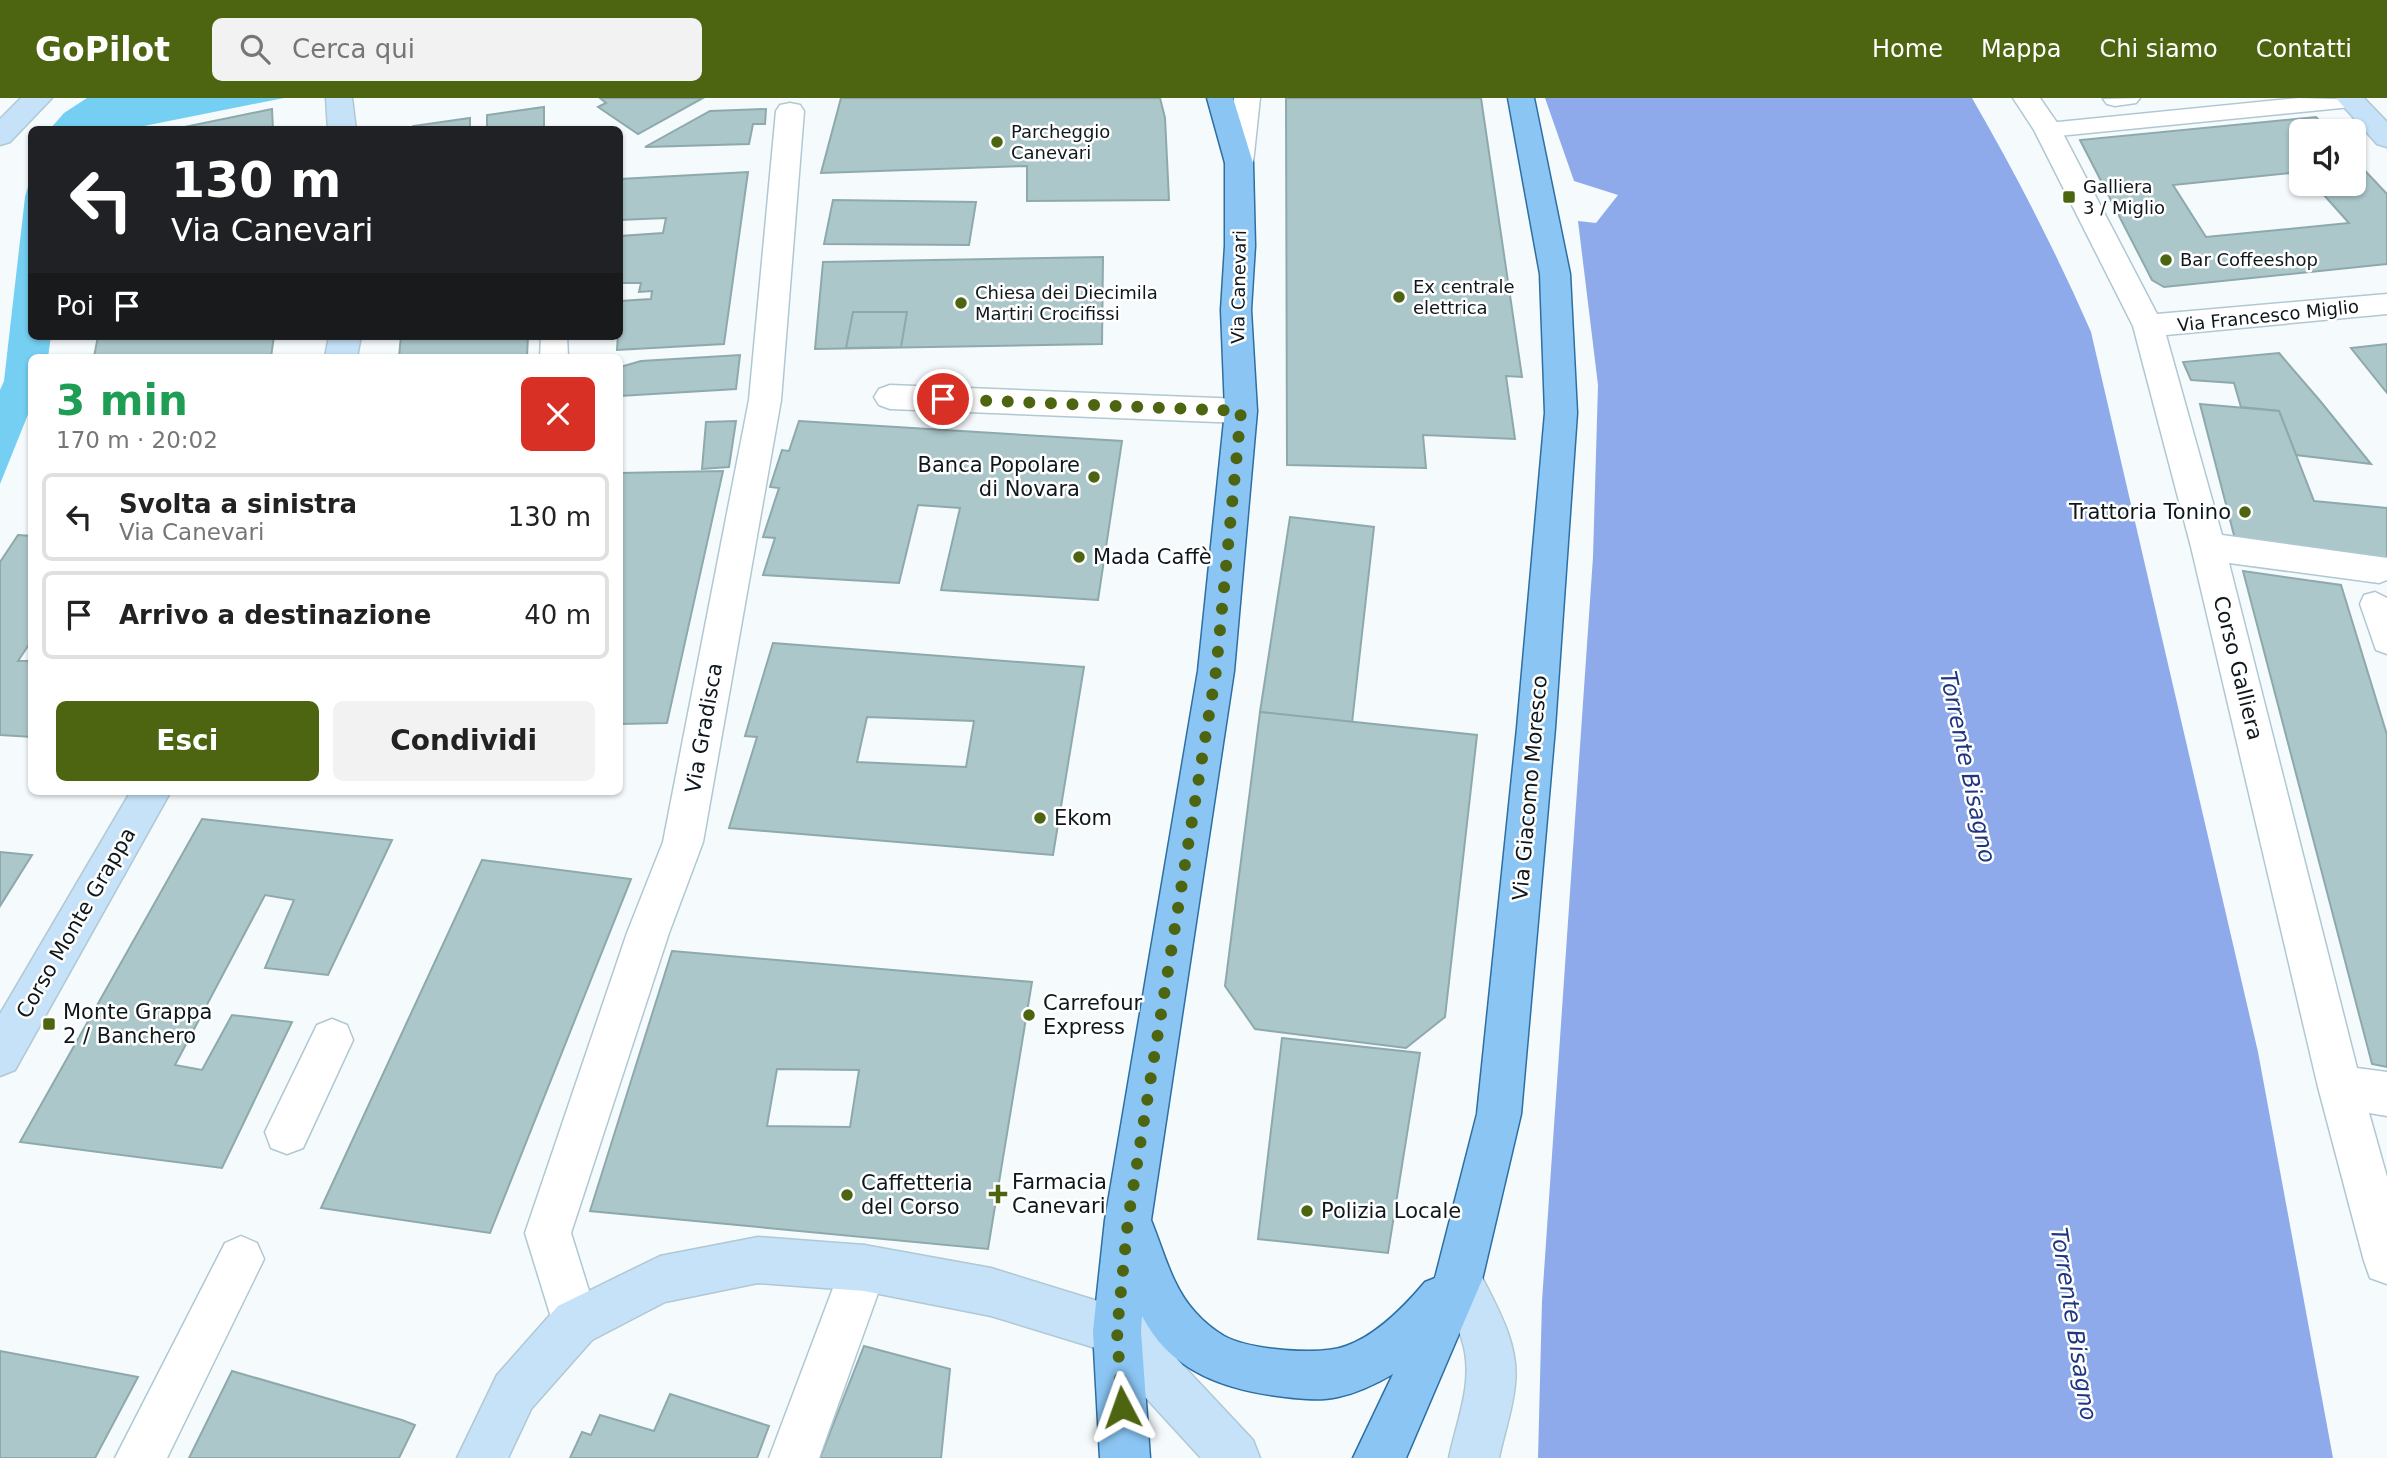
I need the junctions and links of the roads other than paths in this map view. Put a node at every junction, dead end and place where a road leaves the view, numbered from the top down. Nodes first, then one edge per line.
1 (39, 98) edge
2 (339, 98) edge
3 (1220, 98) edge
4 (1247, 98) edge
5 (1521, 98) edge
6 (2026, 98) edge
7 (2350, 99) edge
8 (790, 111) dead end
9 (342, 126) edge
10 (2048, 130) junction
11 (0, 136) edge
12 (2387, 138) edge
13 (1239, 163) junction
14 (2387, 304) edge
15 (2148, 326) junction
16 (890, 397) dead end
17 (1241, 411) junction
18 (2208, 547) junction
19 (2379, 569) dead end
20 (2375, 604) dead end
21 (2387, 642) edge
22 (150, 795) edge
23 (332, 1040) dead end
24 (0, 1055) edge
25 (2340, 1087) junction
26 (2387, 1094) edge
27 (287, 1132) dead end
28 (1128, 1220) junction
29 (240, 1259) dead end
30 (2387, 1261) edge
31 (864, 1268) junction
32 (1458, 1280) junction
33 (575, 1323) junction
34 (1117, 1331) junction
35 (1184, 1336) junction
36 (140, 1458) edge
37 (482, 1458) edge
38 (794, 1458) edge
39 (1125, 1458) edge
40 (1234, 1458) edge
41 (1378, 1458) edge
42 (1474, 1458) edge

1 - 11 street
2 - 9 street
3 - 13 main road, Via Canevari
4 - 13 street, Via Canevari
5 - 32 main road, Via Giacomo Moresco
6 - 10 street, Corso Galliera
7 - 10 lane
7 - 12 street
8 - 33 street, Via Gradisca
10 - 15 street, Corso Galliera
13 - 17 main road, Via Canevari
14 - 15 street, Via Francesco Miglio
15 - 18 street, Corso Galliera
16 - 17 street
17 - 28 main road, Via Canevari
18 - 19 street
18 - 25 street, Corso Galliera
20 - 21 lane
22 - 24 street, Corso Monte Grappa
23 - 27 street
25 - 26 street
25 - 30 street, Corso Galliera
28 - 34 main road, Via Canevari
28 - 35 main road
29 - 36 street
31 - 33 street
31 - 34 street
31 - 38 street
32 - 35 main road
32 - 41 main road, Via Giacomo Moresco
32 - 42 street
33 - 37 street
34 - 35 street
34 - 39 main road, Via Canevari
34 - 40 street

